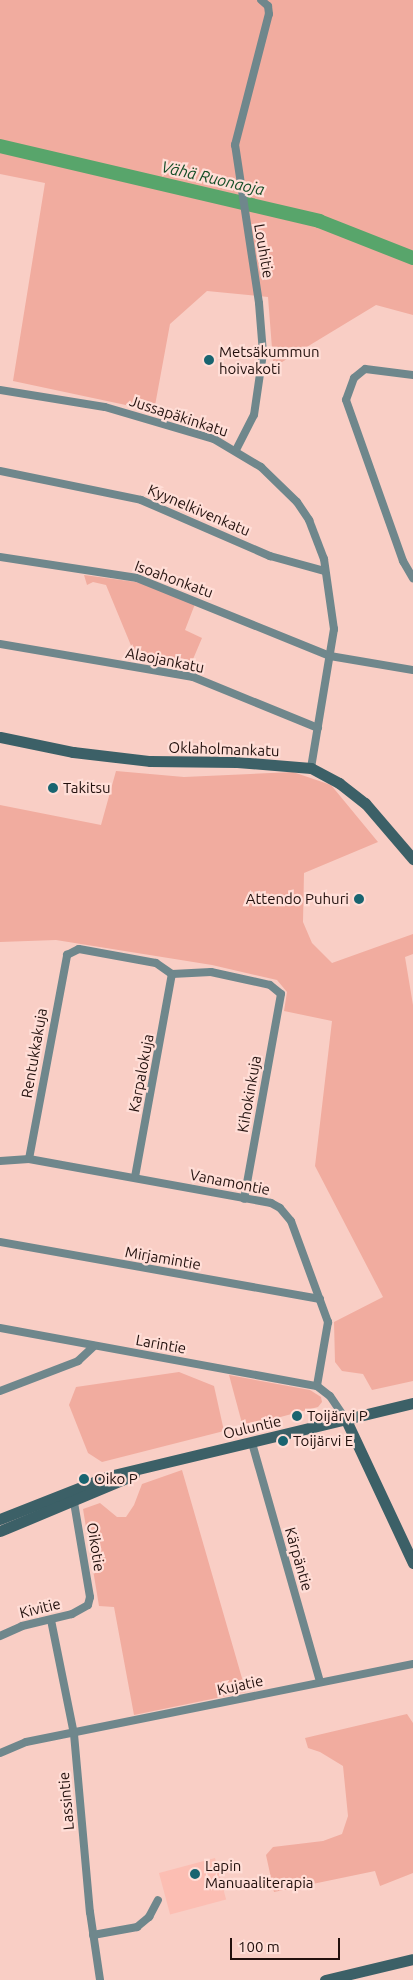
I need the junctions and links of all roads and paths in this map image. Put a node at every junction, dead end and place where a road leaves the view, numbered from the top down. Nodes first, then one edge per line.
1 (261, 0) edge
2 (413, 374) edge
3 (0, 390) edge
4 (236, 450) junction
5 (0, 472) edge
6 (0, 556) edge
7 (325, 571) junction
8 (413, 578) edge
9 (0, 644) edge
10 (330, 656) junction
11 (413, 670) edge
12 (318, 728) junction
13 (0, 736) edge
14 (311, 768) junction
15 (413, 859) edge
16 (172, 974) junction
17 (29, 1158) junction
18 (0, 1161) edge
19 (135, 1177) junction
20 (244, 1199) junction
21 (0, 1242) edge
22 (320, 1299) junction
23 (0, 1328) edge
24 (94, 1346) junction
25 (317, 1386) junction
26 (0, 1391) edge
27 (413, 1403) edge
28 (346, 1420) junction
29 (252, 1443) junction
30 (73, 1495) junction
31 (0, 1519) edge
32 (0, 1531) edge
33 (413, 1563) edge
34 (87, 1608) joint
35 (51, 1620) junction
36 (0, 1636) edge
37 (413, 1664) edge
38 (320, 1682) junction
39 (74, 1734) junction
40 (0, 1753) edge
41 (158, 1900) dead end
42 (93, 1935) junction
43 (413, 1959) edge
44 (100, 1980) edge
45 (325, 1980) edge

1 - 4 street, Louhitie
2 - 8 street
3 - 4 street, Jussapäkinkatu
4 - 7 street, Jussapäkinkatu
5 - 7 street, Kyynelkivenkatu
6 - 10 street, Isoahonkatu
7 - 10 street, Jussapäkinkatu
9 - 12 street, Alaojankatu
10 - 11 street, Isoahonkatu
10 - 12 street, Jussapäkinkatu
12 - 14 street, Jussapäkinkatu
13 - 14 street, Oklaholmankatu
14 - 15 street, Oklaholmankatu
16 - 17 street, Rentukkakuja
16 - 19 street, Karpalokuja
16 - 20 street, Kihokinkuja
17 - 18 street, Vanamontie
17 - 19 street, Vanamontie
19 - 20 street, Vanamontie
20 - 22 street, Vanamontie
21 - 22 street, Mirjamintie
22 - 25 street, Vanamontie
23 - 24 street, Larintie
24 - 25 street, Larintie
24 - 26 street
25 - 28 street
27 - 28 street, Ouluntie
28 - 29 street, Ouluntie
28 - 33 street
29 - 30 street, Ouluntie
29 - 38 street, Kärpäntie
30 - 31 street, Ouluntie
30 - 32 street, Ouluntie
30 - 34 street, Oikotie
34 - 35 street, Kivitie
35 - 36 street, Kivitie
35 - 39 street, Lassintie
37 - 38 street, Kujatie
38 - 39 street, Kujatie
39 - 40 street, Kujatie
39 - 42 street, Lassintie
41 - 42 street
42 - 44 street, Lassintie
43 - 45 street

